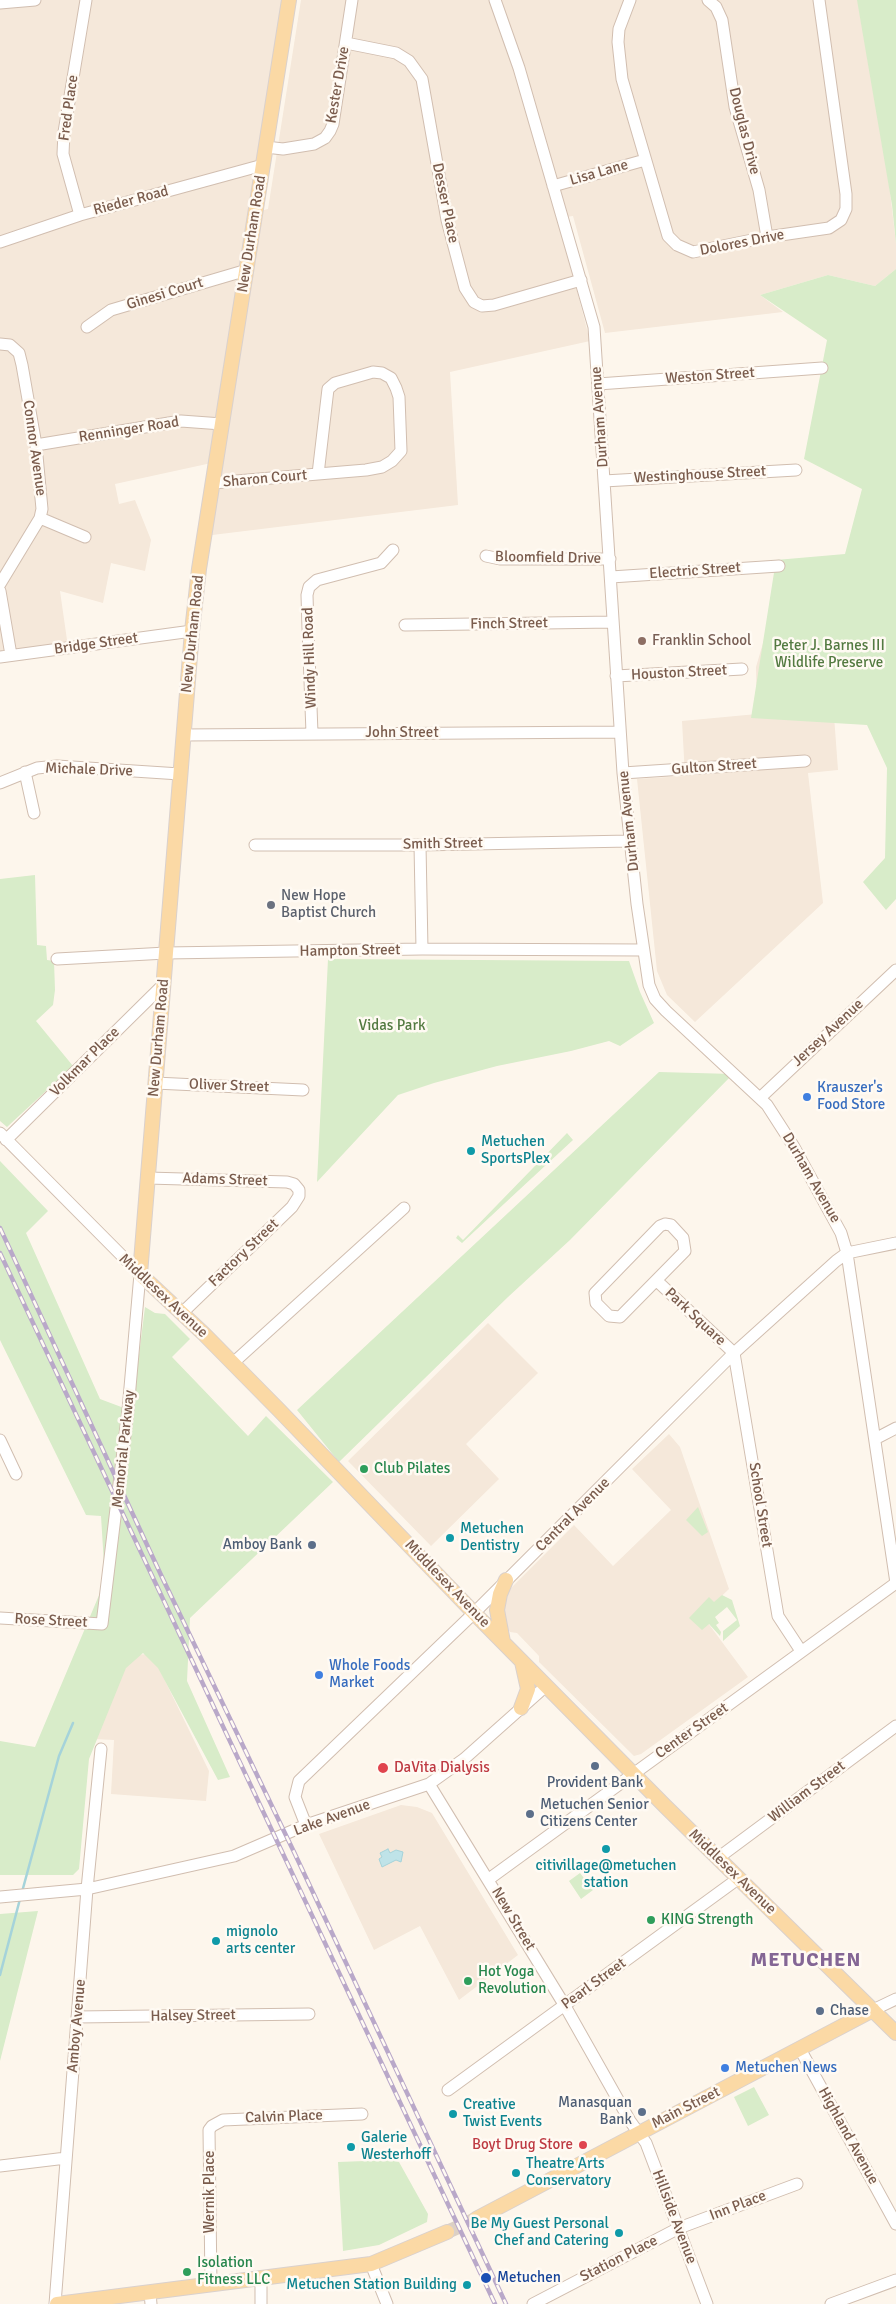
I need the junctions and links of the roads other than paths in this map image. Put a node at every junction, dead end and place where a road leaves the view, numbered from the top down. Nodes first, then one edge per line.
1 (35, 0) edge
2 (86, 0) edge
3 (289, 0) edge
4 (352, 0) edge
5 (495, 0) edge
6 (630, 0) edge
7 (708, 0) edge
8 (819, 0) edge
9 (0, 3) edge
10 (346, 43) junction
11 (266, 146) junction
12 (645, 160) junction
13 (263, 165) junction
14 (553, 186) junction
15 (80, 215) junction
16 (767, 237) junction
17 (0, 242) edge
18 (246, 270) junction
19 (581, 280) junction
20 (87, 327) dead end
21 (0, 344) edge
22 (822, 368) dead end
23 (598, 384) junction
24 (222, 424) junction
25 (36, 445) junction
26 (796, 470) dead end
27 (318, 474) junction
28 (604, 481) junction
29 (213, 483) junction
30 (40, 518) junction
31 (85, 537) dead end
32 (393, 550) dead end
33 (486, 556) dead end
34 (610, 559) junction
35 (779, 566) dead end
36 (611, 577) junction
37 (0, 584) edge
38 (0, 591) edge
39 (613, 622) junction
40 (405, 625) dead end
41 (192, 631) junction
42 (5, 656) edge
43 (742, 669) dead end
44 (616, 676) junction
45 (620, 732) junction
46 (312, 733) junction
47 (183, 735) junction
48 (805, 761) dead end
49 (25, 772) junction
50 (623, 773) junction
51 (180, 774) junction
52 (0, 783) edge
53 (34, 813) dead end
54 (630, 841) junction
55 (255, 845) dead end
56 (420, 845) junction
57 (422, 950) junction
58 (643, 950) junction
59 (166, 953) junction
60 (57, 959) dead end
61 (896, 970) edge
62 (163, 985) junction
63 (155, 1083) junction
64 (303, 1090) dead end
65 (760, 1098) junction
66 (3, 1137) edge
67 (148, 1178) junction
68 (298, 1190) joint
69 (404, 1208) dead end
70 (896, 1243) edge
71 (847, 1253) junction
72 (140, 1274) junction
73 (657, 1281) junction
74 (182, 1314) junction
75 (734, 1353) junction
76 (233, 1363) junction
77 (896, 1428) edge
78 (875, 1439) junction
79 (0, 1440) edge
80 (16, 1474) dead end
81 (506, 1580) junction
82 (896, 1583) edge
83 (474, 1613) junction
84 (0, 1618) edge
85 (102, 1624) joint
86 (504, 1643) junction
87 (801, 1651) junction
88 (522, 1661) junction
89 (546, 1686) junction
90 (520, 1708) junction
91 (896, 1726) edge
92 (101, 1749) dead end
93 (633, 1773) junction
94 (429, 1784) junction
95 (306, 1825) junction
96 (718, 1858) junction
97 (489, 1878) junction
98 (739, 1878) junction
99 (87, 1889) junction
100 (0, 1893) edge
101 (13, 1896) junction
102 (0, 1897) edge
103 (896, 1999) edge
104 (565, 2006) junction
105 (873, 2010) junction
106 (309, 2014) dead end
107 (77, 2017) junction
108 (896, 2033) edge
109 (800, 2049) junction
110 (448, 2090) dead end
111 (362, 2114) dead end
112 (209, 2130) joint
113 (639, 2133) junction
114 (66, 2158) junction
115 (0, 2166) edge
116 (797, 2184) dead end
117 (476, 2219) tunnel mouth
118 (896, 2224) edge
119 (679, 2228) junction
120 (447, 2232) tunnel mouth
121 (371, 2264) junction
122 (261, 2278) junction
123 (896, 2280) edge
124 (211, 2285) junction
125 (151, 2298) edge
126 (851, 2300) edge
127 (532, 2303) edge
128 (56, 2304) edge
129 (261, 2304) edge
130 (387, 2304) edge
131 (707, 2304) edge
132 (831, 2304) edge

1 - 9 street
2 - 15 street, Fred Place
3 - 11 main road, New Durham Road
4 - 10 street, Kester Drive
5 - 14 street, Durham Avenue
6 - 12 street, Dolores Drive
7 - 16 street, Douglas Drive
8 - 16 street, Dolores Drive
10 - 11 street, Kester Drive
10 - 19 street, Desser Place
11 - 13 main road, New Durham Road
12 - 14 street, Lisa Lane
12 - 16 street, Dolores Drive
13 - 15 street, Rieder Road
13 - 18 main road, New Durham Road
14 - 19 street, Durham Avenue
15 - 17 street, Rieder Road
18 - 20 street, Ginesi Court
18 - 24 main road, New Durham Road
19 - 23 street, Durham Avenue
21 - 25 street, Connor Avenue
22 - 23 street, Weston Street
23 - 28 street, Durham Avenue
24 - 25 street, Renninger Road
24 - 29 main road, New Durham Road
25 - 30 street, Connor Avenue
26 - 28 street, Westinghouse Street
27 - 27 street, Sharon Court
27 - 29 street, Sharon Court
28 - 34 street, Durham Avenue
29 - 41 main road, New Durham Road
30 - 31 street
30 - 37 street, Connor Avenue
32 - 46 street, Windy Hill Road
33 - 34 street, Bloomfield Drive
34 - 36 street, Durham Avenue
35 - 36 street, Electric Street
36 - 39 street, Durham Avenue
38 - 42 street
39 - 40 street, Finch Street
39 - 44 street, Durham Avenue
41 - 42 street, Bridge Street
41 - 47 main road, New Durham Road
43 - 44 street, Houston Street
44 - 45 street, Durham Avenue
45 - 46 street, John Street
45 - 50 street, Durham Avenue
46 - 47 street, John Street
47 - 51 main road, New Durham Road
48 - 50 street, Gulton Street
49 - 51 street, Michale Drive
49 - 52 street, Michale Drive
49 - 53 street
50 - 54 street, Durham Avenue
51 - 59 main road, New Durham Road
54 - 56 street, Smith Street
54 - 58 street, Durham Avenue
55 - 56 street, Smith Street
56 - 57 street
57 - 58 street, Hampton Street
57 - 59 street, Hampton Street
58 - 65 street, Durham Avenue
59 - 60 street, Hampton Street
59 - 62 main road, New Durham Road
61 - 65 street, Jersey Avenue
62 - 63 main road, New Durham Road
62 - 66 street, Volkmar Place
63 - 64 street, Oliver Street
63 - 67 main road, New Durham Road
65 - 71 street, Durham Avenue
66 - 72 street, Middlesex Avenue
67 - 68 street, Adams Street
67 - 72 main road, New Durham Road
68 - 74 street, Factory Street
69 - 76 street
70 - 71 street, Central Avenue
71 - 75 street, Central Avenue
71 - 78 street, Durham Avenue
72 - 74 main road, Middlesex Avenue
72 - 85 street, Memorial Parkway
73 - 73 street
73 - 75 street, Park Square
74 - 76 main road, Middlesex Avenue
75 - 81 street, Central Avenue
75 - 87 street, School Street
76 - 83 main road, Middlesex Avenue
77 - 78 street
78 - 82 street, Durham Avenue
79 - 80 street
81 - 83 street, Central Avenue
81 - 86 main road
82 - 87 street, Center Street
83 - 86 main road, Middlesex Avenue
83 - 95 street, Central Avenue
84 - 85 street, Rose Street
86 - 88 main road, Middlesex Avenue
87 - 93 street, Center Street
88 - 89 main road, Middlesex Avenue
88 - 90 main road
89 - 90 street, Lake Avenue
89 - 93 main road, Middlesex Avenue
90 - 94 street, Lake Avenue
91 - 96 street, William Street
92 - 99 street, Amboy Avenue
93 - 96 main road, Middlesex Avenue
93 - 97 street, Center Street
94 - 95 street, Lake Avenue
94 - 97 street, New Street
95 - 99 street, Lake Avenue
96 - 98 main road, Middlesex Avenue
97 - 104 street, New Street
98 - 104 street, Pearl Street
98 - 105 main road, Middlesex Avenue
99 - 101 street, Lake Avenue
99 - 107 street, Amboy Avenue
100 - 101 street
101 - 102 street
103 - 105 street, Main Street
104 - 110 street, Pearl Street
104 - 113 street, New Street
105 - 108 main road, Middlesex Avenue
105 - 109 main road, Main Street
106 - 107 street, Halsey Street
107 - 114 street, Amboy Avenue
109 - 113 main road, Main Street
109 - 118 street, Highland Avenue
111 - 112 street, Calvin Place
112 - 124 street, Wernik Place
113 - 117 main road, Main Street
113 - 119 street, Hillside Avenue
114 - 115 street
114 - 128 street, Amboy Avenue
116 - 119 street, Inn Place
119 - 127 street, Station Place
119 - 131 street, Hillside Avenue
120 - 121 main road
121 - 122 main road
121 - 130 street
122 - 124 main road
122 - 129 street
123 - 126 street
124 - 125 main road
125 - 128 main road
126 - 132 street

